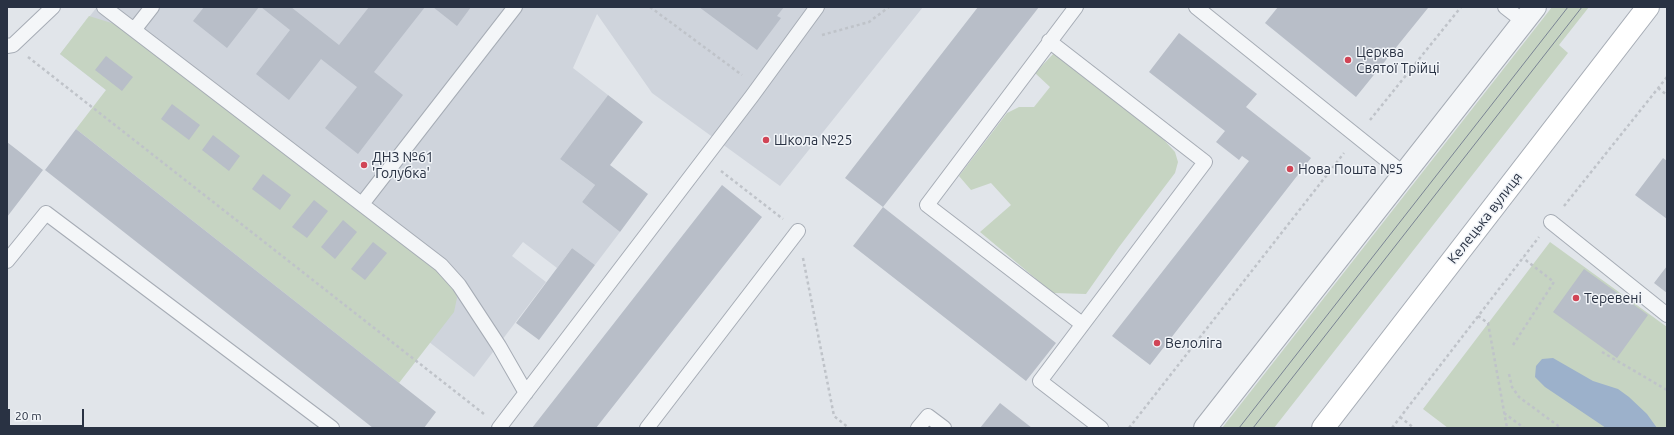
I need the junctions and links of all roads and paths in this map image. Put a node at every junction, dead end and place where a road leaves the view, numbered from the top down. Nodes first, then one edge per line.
1 (53, 7) edge
2 (104, 7) edge
3 (152, 7) edge
4 (515, 7) edge
5 (650, 7) edge
6 (817, 7) edge
7 (889, 7) edge
8 (1076, 7) edge
9 (1196, 7) edge
10 (1461, 7) edge
11 (1505, 7) edge
12 (1648, 7) edge
13 (1529, 14) edge
14 (134, 30) junction
15 (1049, 42) junction
16 (790, 44) junction
17 (10, 45) edge
18 (1667, 77) edge
19 (758, 87) junction
20 (1658, 88) junction
21 (1667, 94) edge
22 (1357, 137) junction
23 (704, 158) junction
24 (1404, 174) junction
25 (362, 204) junction
26 (1551, 222) junction
27 (798, 231) junction
28 (1523, 258) junction
29 (7, 260) edge
30 (1667, 314) edge
31 (1478, 316) junction
32 (1082, 324) junction
33 (1513, 345) dead end
34 (1602, 352) dead end
35 (1509, 374) dead end
36 (1667, 390) edge
37 (526, 393) junction
38 (1504, 413) junction
39 (1400, 417) junction
40 (500, 427) edge
41 (332, 428) edge
42 (647, 428) edge
43 (849, 428) edge
44 (918, 428) edge
45 (944, 428) edge
46 (1101, 428) edge
47 (1129, 428) edge
48 (1205, 428) edge
49 (1323, 428) edge
50 (1392, 428) edge
51 (1414, 428) edge
52 (1507, 428) edge
53 (1524, 428) edge
54 (1561, 428) edge

1 - 17 lane
2 - 14 lane
3 - 14 lane
4 - 25 lane
5 - 19 path
6 - 16 lane
7 - 16 path
8 - 15 lane
9 - 22 lane
10 - 22 path
11 - 13 lane
12 - 49 main road, Келецька вулиця
13 - 24 street
14 - 25 lane
15 - 32 lane
15 - 32 lane
16 - 19 lane
17 - 40 path
18 - 20 path
19 - 23 lane
20 - 21 path
20 - 26 path
22 - 24 lane
22 - 47 path
23 - 27 path
23 - 37 lane
24 - 48 street
25 - 37 lane
26 - 28 path
26 - 30 lane
27 - 42 lane
27 - 43 path
28 - 31 path
28 - 33 path
29 - 41 lane
31 - 38 path
31 - 39 path
32 - 46 lane
34 - 36 path
35 - 54 path
37 - 40 lane
38 - 52 path
38 - 53 path
39 - 50 path
39 - 51 path
44 - 45 lane

